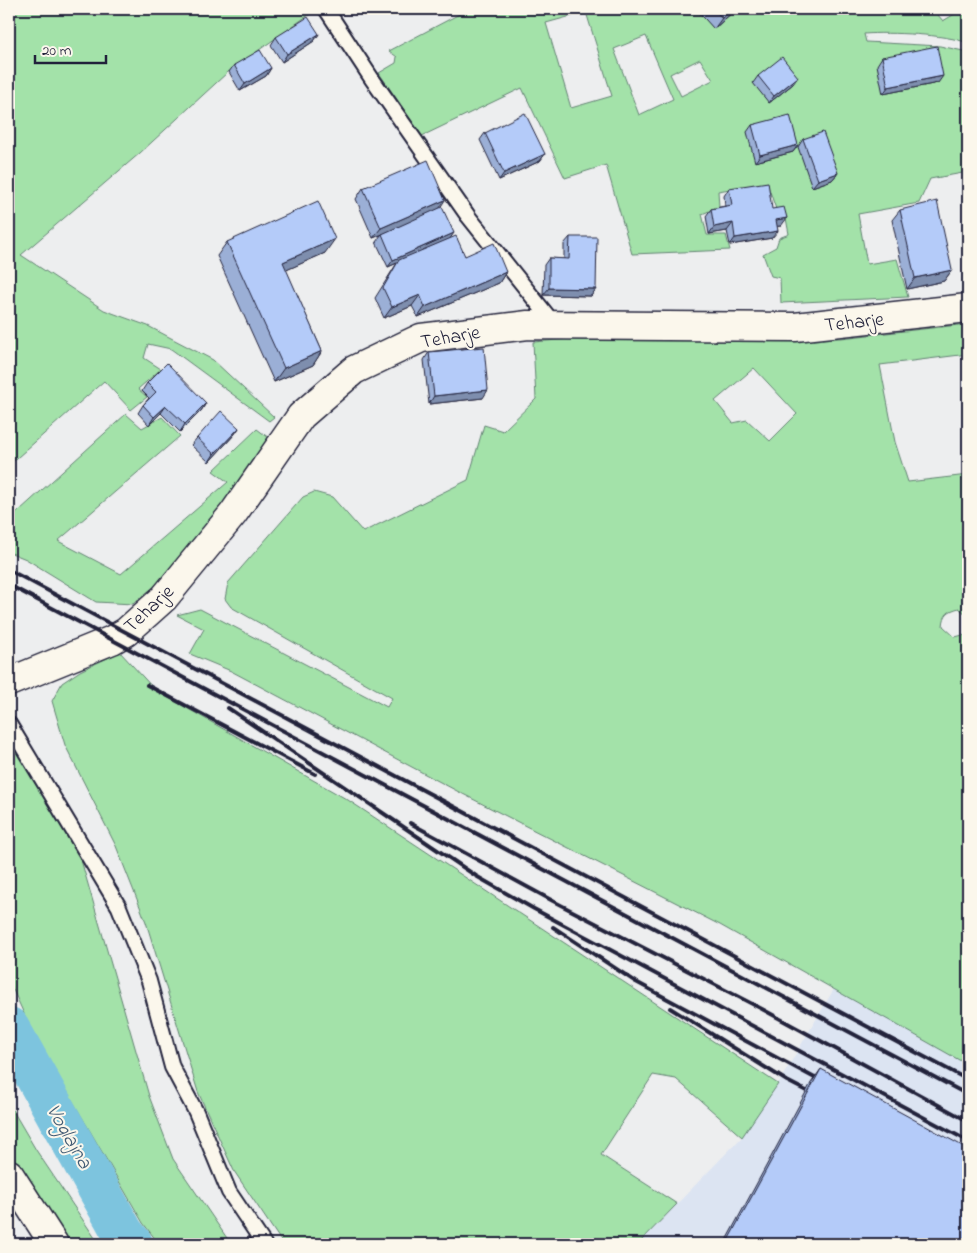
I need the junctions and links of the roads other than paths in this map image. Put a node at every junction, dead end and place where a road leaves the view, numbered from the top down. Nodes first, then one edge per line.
1 (326, 9) edge
2 (968, 308) edge
3 (555, 325) junction
4 (9, 682) edge
5 (9, 724) edge
6 (12, 1188) edge
7 (54, 1244) edge
8 (264, 1244) edge

1 - 3 lane
2 - 3 street, Teharje
3 - 4 street, Teharje
5 - 8 lane
6 - 7 street

